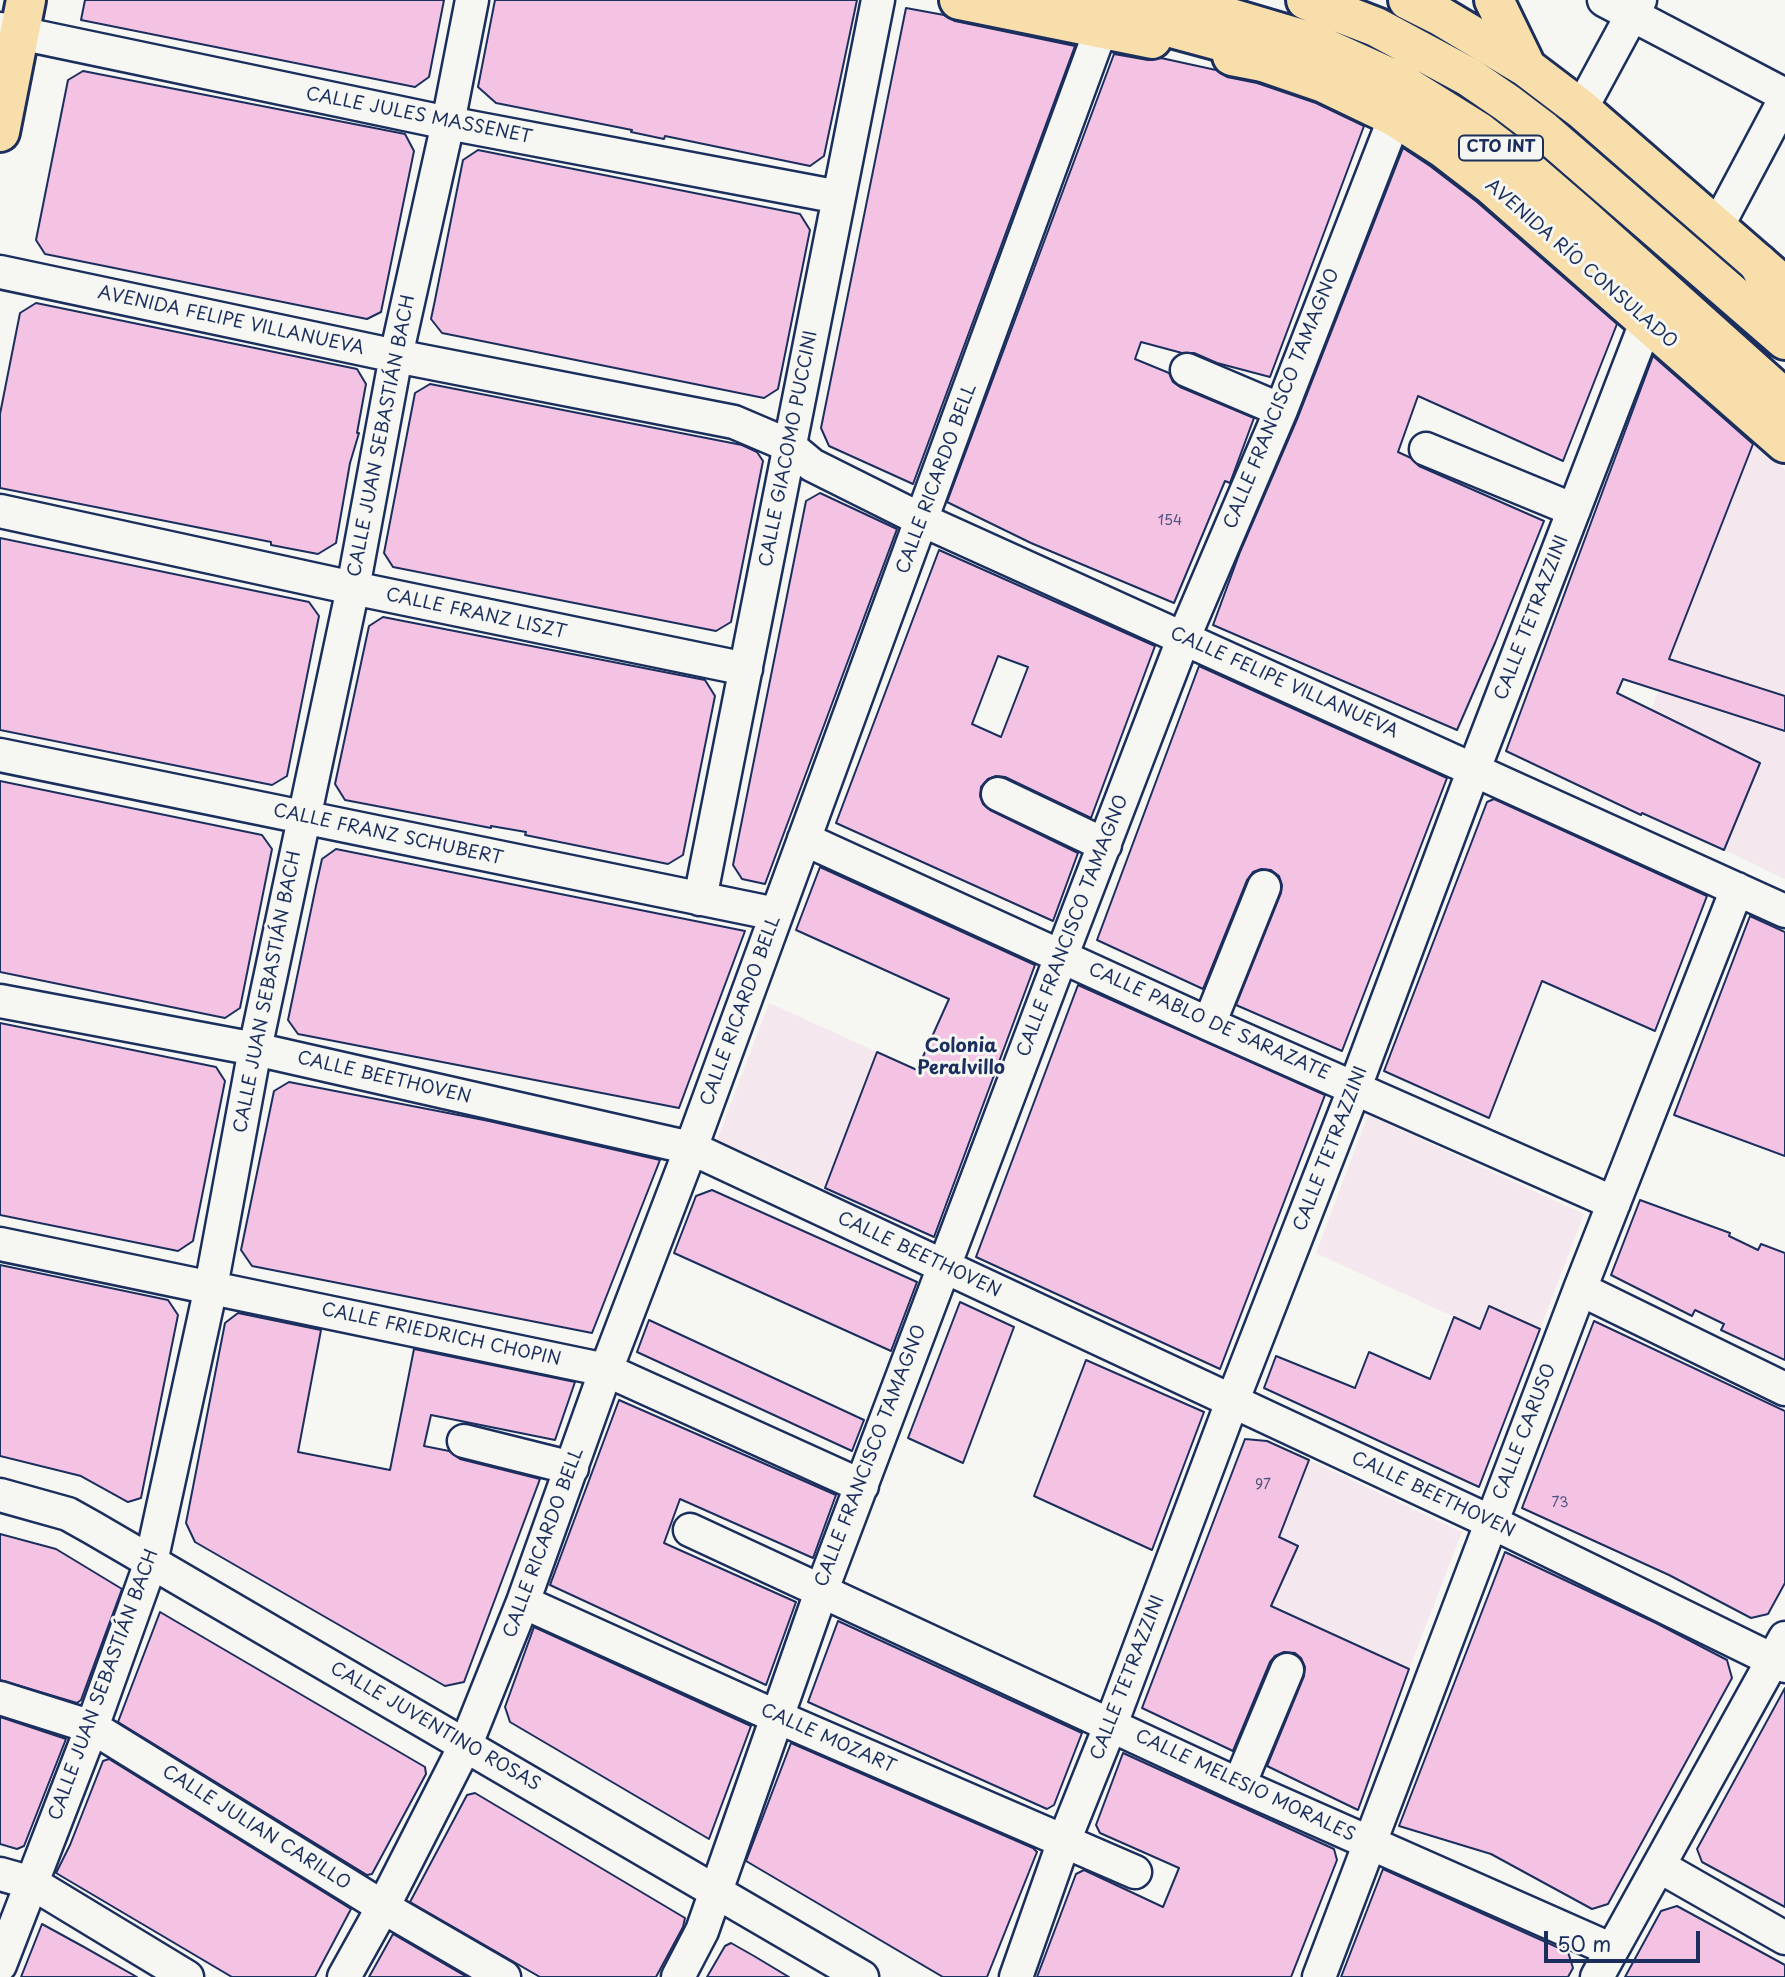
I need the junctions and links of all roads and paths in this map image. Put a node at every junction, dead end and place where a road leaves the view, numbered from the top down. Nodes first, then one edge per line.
1 (472, 0) edge
2 (878, 0) edge
3 (959, 0) edge
4 (1068, 0) edge
5 (1155, 0) edge
6 (1306, 0) edge
7 (1408, 0) edge
8 (1494, 0) edge
9 (1604, 0) edge
10 (1636, 7) edge
11 (1453, 13) edge
12 (15, 20) edge
13 (1101, 29) junction
14 (1263, 62) junction
15 (1527, 68) junction
16 (1785, 97) edge
17 (1581, 110) junction
18 (1395, 117) junction
19 (448, 123) junction
20 (0, 132) edge
21 (839, 197) junction
22 (1717, 227) junction
23 (0, 272) edge
24 (1772, 275) edge
25 (1785, 313) edge
26 (1647, 320) junction
27 (1785, 341) edge
28 (396, 356) junction
29 (1187, 370) dead end
30 (1785, 399) edge
31 (1280, 410) junction
32 (1785, 443) edge
33 (789, 445) junction
34 (1426, 449) dead end
35 (1574, 510) junction
36 (0, 511) edge
37 (922, 520) junction
38 (352, 589) junction
39 (1184, 638) junction
40 (746, 669) junction
41 (0, 755) edge
42 (1474, 769) junction
43 (998, 794) dead end
44 (303, 818) junction
45 (804, 839) junction
46 (1105, 845) junction
47 (1264, 887) dead end
48 (1737, 889) junction
49 (700, 899) junction
50 (1785, 911) edge
51 (776, 914) junction
52 (1061, 957) junction
53 (0, 1001) edge
54 (1209, 1024) junction
55 (255, 1049) junction
56 (1355, 1087) junction
57 (691, 1148) junction
58 (1614, 1203) junction
59 (0, 1244) edge
60 (943, 1265) junction
61 (211, 1287) junction
62 (1580, 1289) junction
63 (606, 1370) junction
64 (1785, 1389) edge
65 (1232, 1402) junction
66 (464, 1441) dead end
67 (572, 1468) junction
68 (862, 1486) junction
69 (0, 1495) edge
70 (1491, 1522) junction
71 (690, 1530) dead end
72 (151, 1562) junction
73 (821, 1591) junction
74 (523, 1602) junction
75 (1781, 1655) edge
76 (1287, 1670) dead end
77 (0, 1698) edge
78 (775, 1716) junction
79 (1111, 1724) junction
80 (92, 1727) junction
81 (466, 1744) junction
82 (1240, 1785) junction
83 (1064, 1841) junction
84 (1368, 1842) junction
85 (1659, 1866) junction
86 (1135, 1872) dead end
87 (0, 1874) edge
88 (32, 1884) junction
89 (716, 1892) junction
90 (383, 1907) junction
91 (1785, 1938) edge
92 (1604, 1963) edge
93 (0, 1965) edge
94 (187, 1977) edge
95 (344, 1977) edge
96 (504, 1977) edge
97 (678, 1977) edge
98 (862, 1977) edge
99 (1016, 1977) edge
100 (1319, 1977) edge

1 - 19 street, CALLE JUAN SEBASTIÁN BACH
2 - 21 street, CALLE GIACOMO PUCCINI
3 - 13 main road, AVENIDA RÍO CONSULADO / CTO INT
4 - 14 main road
5 - 30 main road, CTO INT
6 - 27 main road, CTO INT
7 - 11 main road
8 - 15 main road
9 - 10 street
10 - 16 street
10 - 17 street
11 - 15 main road
12 - 19 street, CALLE JULES MASSENET
12 - 20 main road
13 - 14 main road, AVENIDA RÍO CONSULADO / CTO INT
13 - 37 street, CALLE RICARDO BELL
14 - 18 main road, AVENIDA RÍO CONSULADO / CTO INT
15 - 17 main road
16 - 22 street
17 - 22 main road
18 - 26 main road, AVENIDA RÍO CONSULADO / CTO INT
18 - 31 street, CALLE FRANCISCO TAMAGNO
19 - 21 street, CALLE JULES MASSENET
19 - 28 street, CALLE JUAN SEBASTIÁN BACH
21 - 33 street, CALLE GIACOMO PUCCINI
22 - 24 main road
23 - 28 street, AVENIDA FELIPE VILLANUEVA
24 - 25 main road
26 - 32 main road, AVENIDA RÍO CONSULADO / CTO INT
26 - 35 street, CALLE TETRAZZINI
28 - 33 street, AVENIDA FELIPE VILLANUEVA
28 - 38 street, CALLE JUAN SEBASTIÁN BACH
29 - 31 street
31 - 39 street, CALLE FRANCISCO TAMAGNO
33 - 37 street, CALLE FELIPE VILLANUEVA
33 - 40 street, CALLE GIACOMO PUCCINI
34 - 35 street
35 - 42 street, CALLE TETRAZZINI
36 - 38 street, CALLE FRANZ LISZT
37 - 39 street, CALLE FELIPE VILLANUEVA
37 - 45 street, CALLE RICARDO BELL
38 - 40 street, CALLE FRANZ LISZT
38 - 44 street, CALLE JUAN SEBASTIÁN BACH
39 - 42 street, CALLE FELIPE VILLANUEVA
39 - 46 street, CALLE FRANCISCO TAMAGNO
40 - 49 street, CALLE GIACOMO PUCCINI
41 - 44 street, CALLE FRANZ SCHUBERT
42 - 48 street, CALLE FELIPE VILLANUEVA
42 - 56 street, CALLE TETRAZZINI
43 - 46 street
44 - 49 street, CALLE FRANZ SCHUBERT
44 - 55 street, CALLE JUAN SEBASTIÁN BACH
45 - 51 street, CALLE RICARDO BELL
45 - 52 street, CALLE PABLO DE SARAZATE
46 - 52 street, CALLE FRANCISCO TAMAGNO
47 - 54 street
48 - 50 street, CALLE FELIPE VILLANUEVA
48 - 58 street, CALLE CARUSO
49 - 51 street, CALLE FRANZ SCHUBERT
51 - 57 street, CALLE RICARDO BELL
52 - 54 street, CALLE PABLO DE SARAZATE
52 - 60 street, CALLE FRANCISCO TAMAGNO
53 - 55 street, CALLE BEETHOVEN
54 - 56 street, CALLE PABLO DE SARAZATE
55 - 57 street, CALLE BEETHOVEN
55 - 61 street, CALLE JUAN SEBASTIÁN BACH
56 - 58 street, CALLE PABLO DE SARAZATE
56 - 65 street, CALLE TETRAZZINI
57 - 60 street, CALLE BEETHOVEN
57 - 63 street, CALLE RICARDO BELL
58 - 62 street, CALLE CARUSO
59 - 61 street, CALLE FRIEDRICH CHOPIN
60 - 65 street, CALLE BEETHOVEN
60 - 68 street, CALLE FRANCISCO TAMAGNO
61 - 63 street, CALLE FRIEDRICH CHOPIN
61 - 72 street, CALLE JUAN SEBASTIÁN BACH
62 - 64 street
62 - 70 street, CALLE CARUSO
63 - 67 street, CALLE RICARDO BELL
63 - 68 street, CALLE FRIEDRICH CHOPIN
65 - 70 street, CALLE BEETHOVEN
65 - 79 street, CALLE TETRAZZINI
66 - 67 street
67 - 74 street, CALLE RICARDO BELL
68 - 73 street, CALLE FRANCISCO TAMAGNO
69 - 72 street, CALLE JUVENTINO ROSAS
70 - 75 street, CALLE BEETHOVEN
70 - 84 street, CALLE CARUSO
71 - 73 street, CALLE MELESIO MORALES
72 - 80 street, CALLE JUAN SEBASTIÁN BACH
72 - 81 street, CALLE JUVENTINO ROSAS
73 - 78 street, CALLE FRANCISCO TAMAGNO
73 - 79 street, CALLE MELESIO MORALES
74 - 78 street, CALLE MOZART
74 - 81 street, CALLE RICARDO BELL
75 - 85 street
76 - 82 street
77 - 80 street, CALLE JULIAN CARILLO
78 - 83 street, CALLE MOZART
78 - 89 street, CALLE FRANCISCO TAMAGNO
79 - 82 street, CALLE MELESIO MORALES
79 - 83 street, CALLE TETRAZZINI
80 - 88 street, CALLE JUAN SEBASTIÁN BACH
80 - 90 street, CALLE JULIAN CARILLO
81 - 89 street, CALLE JUVENTINO ROSAS
81 - 90 street, CALLE RICARDO BELL
82 - 84 street, CALLE MELESIO MORALES
83 - 86 street, CALLE MOZART
83 - 99 street, CALLE TETRAZZINI
84 - 92 street, CALLE MELESIO MORALES
84 - 100 street, CALLE CARUSO
85 - 91 street
85 - 92 street
87 - 88 street
88 - 93 street, CALLE JUAN SEBASTIÁN BACH
88 - 94 street
89 - 97 street, CALLE FRANCISCO TAMAGNO
89 - 98 street, CALLE JUVENTINO ROSAS
90 - 95 street, CALLE RICARDO BELL
90 - 96 street, CALLE JULIAN CARILLO

